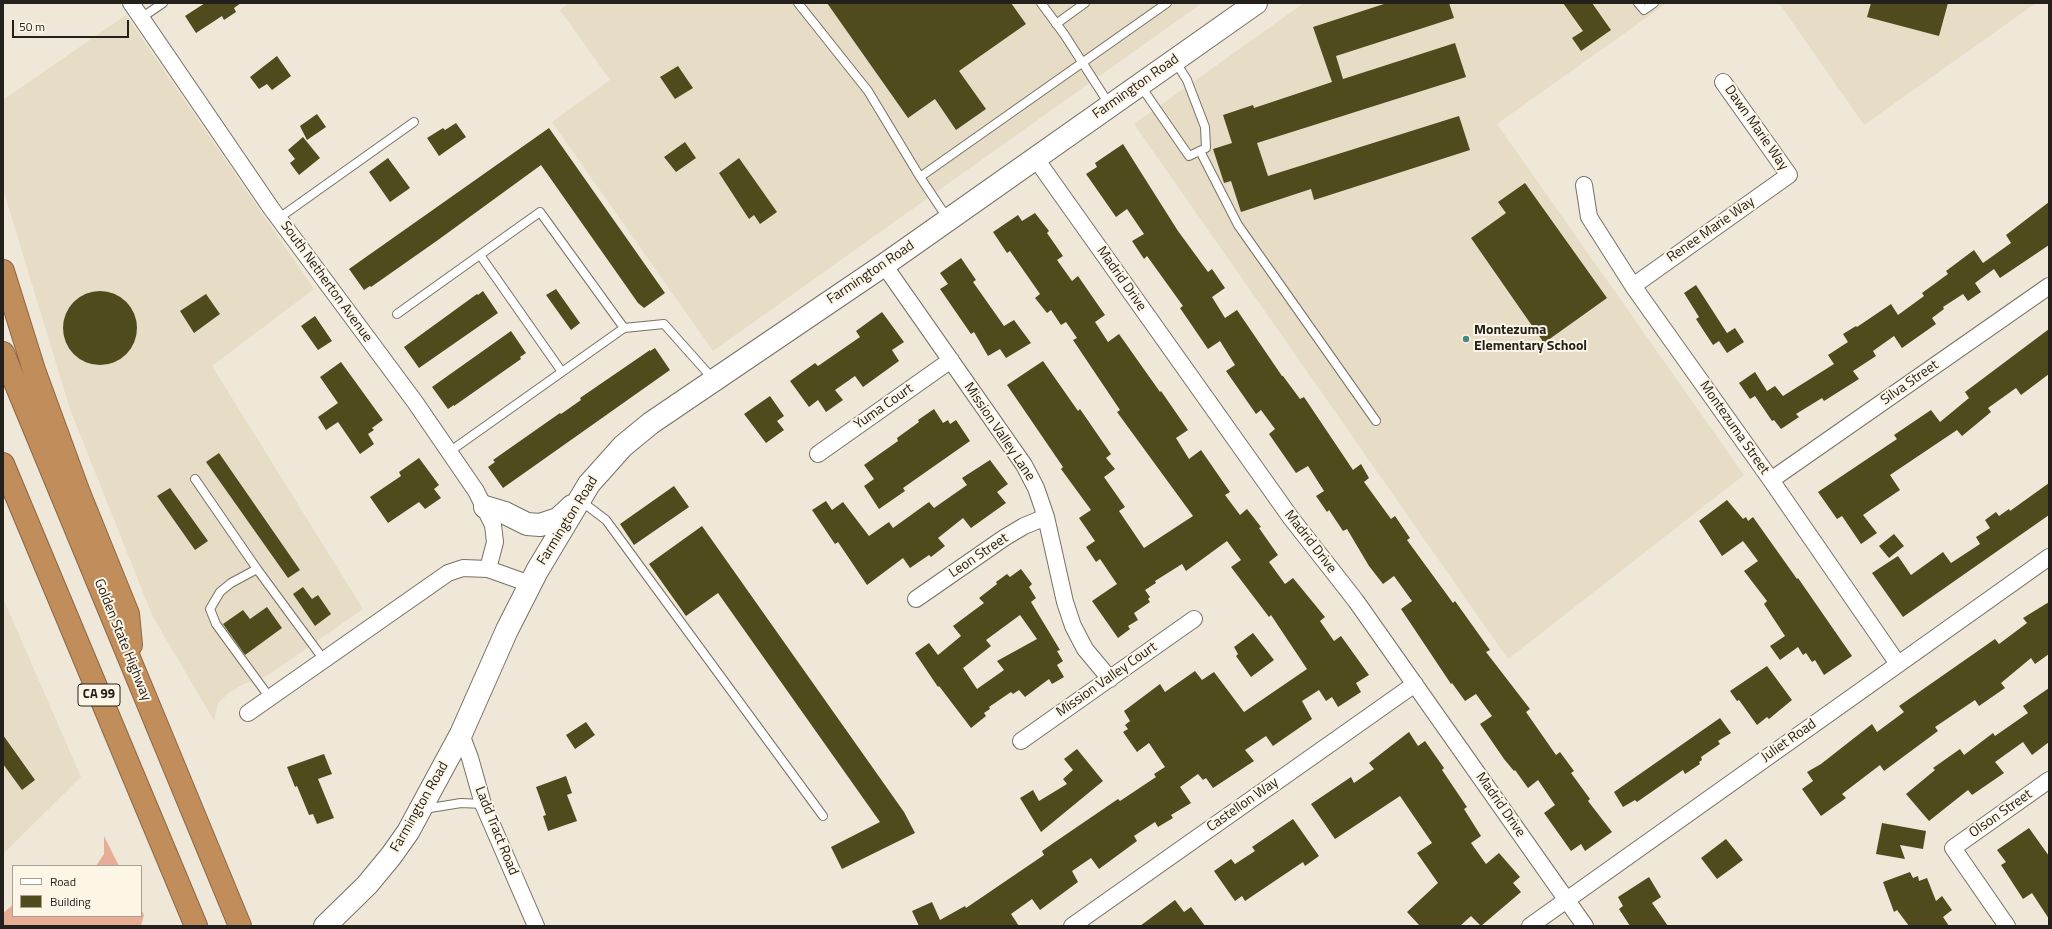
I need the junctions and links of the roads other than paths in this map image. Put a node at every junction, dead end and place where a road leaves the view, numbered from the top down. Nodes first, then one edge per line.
1 (131, 3) edge
2 (163, 3) edge
3 (798, 3) edge
4 (1041, 3) edge
5 (1085, 3) edge
6 (1166, 3) edge
7 (1256, 3) edge
8 (1638, 3) edge
9 (1654, 3) edge
10 (141, 18) junction
11 (1056, 24) junction
12 (1174, 60) junction
13 (1082, 61) junction
14 (1723, 82) dead end
15 (1139, 85) junction
16 (1110, 105) junction
17 (414, 122) dead end
18 (1200, 151) junction
19 (1036, 159) junction
20 (1789, 175) joint
21 (920, 177) junction
22 (1584, 185) dead end
23 (279, 218) junction
24 (949, 220) junction
25 (480, 255) junction
26 (884, 265) junction
27 (3, 272) edge
28 (1633, 286) junction
29 (2049, 286) edge
30 (397, 314) dead end
31 (624, 328) junction
32 (3, 353) edge
33 (951, 360) junction
34 (562, 372) junction
35 (714, 380) junction
36 (1376, 421) dead end
37 (449, 452) junction
38 (818, 454) dead end
39 (3, 464) edge
40 (195, 479) dead end
41 (1771, 480) junction
42 (579, 499) junction
43 (485, 507) junction
44 (1046, 517) junction
45 (2049, 557) edge
46 (257, 569) junction
47 (488, 569) junction
48 (530, 584) junction
49 (916, 599) dead end
50 (1194, 619) dead end
51 (324, 660) junction
52 (1898, 664) junction
53 (134, 670) junction
54 (1110, 679) junction
55 (1415, 684) junction
56 (270, 698) junction
57 (248, 714) dead end
58 (461, 734) junction
59 (1021, 741) dead end
60 (2049, 780) edge
61 (483, 804) junction
62 (421, 809) junction
63 (823, 816) dead end
64 (1566, 899) junction
65 (196, 926) edge
66 (240, 926) edge
67 (325, 926) edge
68 (536, 926) edge
69 (1072, 926) edge
70 (1530, 926) edge
71 (1585, 926) edge
72 (2008, 926) edge

1 - 10 street, South Netherton Avenue
2 - 10 lane
3 - 21 lane
4 - 11 lane
5 - 11 lane
6 - 13 lane
7 - 12 main road, Farmington Road
8 - 9 lane
10 - 23 street, South Netherton Avenue
11 - 13 lane
12 - 15 main road, Farmington Road
12 - 18 lane
13 - 16 lane
13 - 21 lane
14 - 20 street, Dawn Marie Way
15 - 16 main road, Farmington Road
15 - 18 lane
16 - 19 main road, Farmington Road
17 - 23 lane
18 - 36 lane
19 - 24 main road, Farmington Road
19 - 55 street, Madrid Drive
20 - 28 street, Renee Marie Way
21 - 24 lane
22 - 28 street, Montezuma Street
23 - 37 street, South Netherton Avenue
24 - 26 main road, Farmington Road
25 - 30 lane
25 - 31 lane
25 - 34 lane
26 - 33 street, Mission Valley Lane
26 - 35 main road, Farmington Road
27 - 53 highway
28 - 41 street, Montezuma Street
29 - 41 street, Silva Street
31 - 34 lane
31 - 35 lane
32 - 53 highway, Golden State Highway / CA 99
33 - 38 street, Yuma Court
33 - 44 street, Mission Valley Lane
34 - 37 lane
35 - 42 main road, Farmington Road
37 - 43 street, South Netherton Avenue
39 - 65 highway, CA 99
40 - 46 lane
41 - 52 street, Montezuma Street
42 - 43 main road
42 - 48 main road, Farmington Road
42 - 63 lane
43 - 47 street, South Netherton Avenue
44 - 49 street, Leon Street
44 - 54 street, Mission Valley Lane
45 - 52 street, Juliet Road
46 - 51 lane
46 - 56 lane
47 - 48 street
47 - 51 street
48 - 58 main road, Farmington Road
50 - 54 street, Mission Valley Court
51 - 56 street
52 - 64 street, Juliet Road
53 - 66 highway, Golden State Highway / CA 99
54 - 59 street, Mission Valley Court
55 - 64 street, Madrid Drive
55 - 69 street, Castellon Way
56 - 57 street
58 - 61 street, Ladd Tract Road
58 - 62 main road, Farmington Road
60 - 72 street, Olson Street
61 - 62 lane
61 - 68 street, Ladd Tract Road
62 - 67 main road, Farmington Road
64 - 70 street, Juliet Road
64 - 71 street, Madrid Drive

